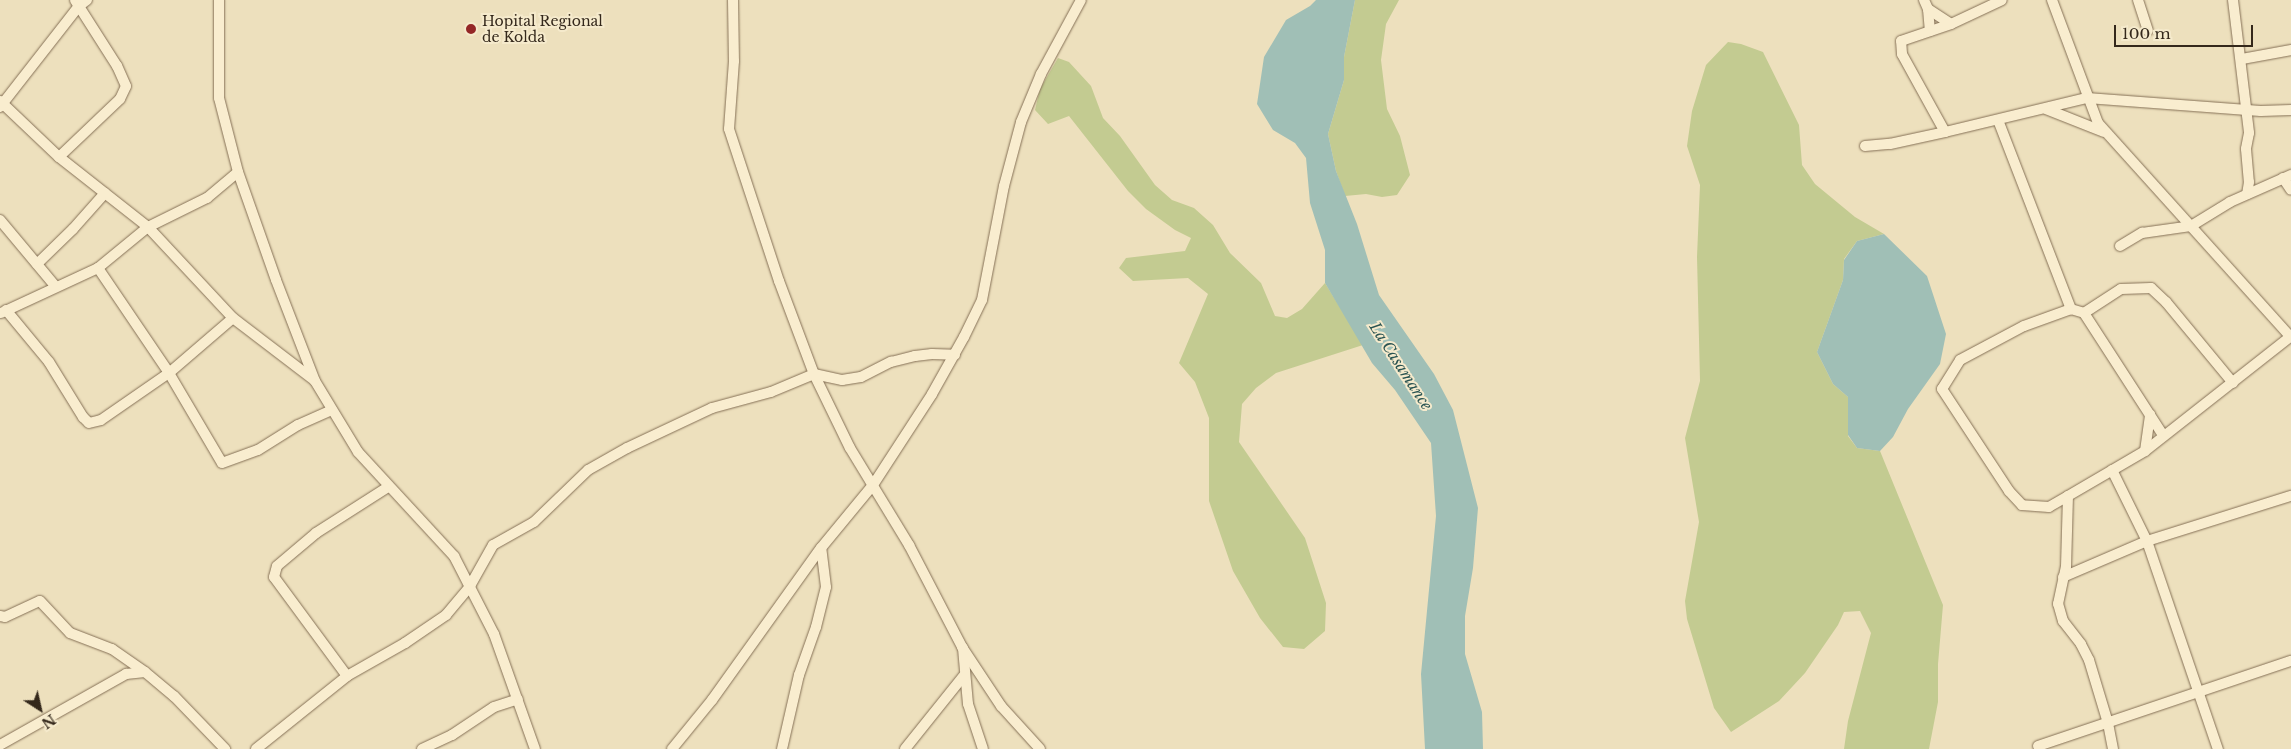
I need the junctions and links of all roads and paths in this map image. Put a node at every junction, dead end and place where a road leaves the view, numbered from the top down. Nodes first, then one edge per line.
1 (219, 0) edge
2 (733, 0) edge
3 (1082, 0) edge
4 (2052, 0) edge
5 (2138, 0) edge
6 (2234, 0) edge
7 (1997, 1) edge
8 (80, 2) edge
9 (1926, 4) edge
10 (1951, 24) junction
11 (2148, 30) dead end
12 (1930, 31) junction
13 (2291, 50) edge
14 (2242, 59) junction
15 (2087, 98) junction
16 (1, 104) edge
17 (2245, 108) junction
18 (2046, 109) junction
19 (2291, 110) edge
20 (1998, 120) junction
21 (1945, 132) junction
22 (2105, 133) junction
23 (1865, 146) dead end
24 (59, 156) junction
25 (238, 172) junction
26 (2287, 176) edge
27 (2291, 190) edge
28 (105, 193) junction
29 (2247, 194) junction
30 (0, 220) edge
31 (2191, 226) junction
32 (148, 227) junction
33 (2120, 246) dead end
34 (36, 264) junction
35 (98, 268) junction
36 (56, 287) junction
37 (2071, 309) junction
38 (3, 312) edge
39 (2084, 313) junction
40 (233, 318) junction
41 (2291, 337) edge
42 (955, 355) junction
43 (169, 374) junction
44 (814, 374) junction
45 (315, 381) junction
46 (2233, 383) junction
47 (332, 410) junction
48 (2150, 414) junction
49 (2163, 435) junction
50 (2145, 450) junction
51 (2112, 470) junction
52 (873, 485) junction
53 (388, 487) junction
54 (2068, 496) junction
55 (2291, 496) edge
56 (2147, 541) junction
57 (821, 548) junction
58 (2063, 577) junction
59 (470, 586) junction
60 (0, 616) edge
61 (962, 646) junction
62 (2291, 661) edge
63 (145, 672) junction
64 (965, 674) junction
65 (347, 676) junction
66 (2198, 692) junction
67 (518, 699) junction
68 (2108, 723) junction
69 (0, 745) edge
70 (2038, 746) dead end
71 (225, 749) edge
72 (256, 749) edge
73 (422, 749) edge
74 (534, 749) edge
75 (672, 749) edge
76 (782, 749) edge
77 (905, 749) edge
78 (983, 749) edge
79 (1040, 749) edge
80 (2113, 749) edge
81 (2218, 749) edge

1 - 25 street
2 - 44 street
3 - 42 street
4 - 15 street
5 - 11 street
6 - 14 street
7 - 10 street
8 - 16 street
8 - 24 street
9 - 10 street
9 - 12 street
10 - 12 street
12 - 21 street
13 - 14 street
14 - 17 street
15 - 17 street
15 - 18 street
15 - 22 street
16 - 24 street
17 - 19 street
17 - 29 street
18 - 20 street
18 - 22 street
20 - 21 street
20 - 37 street
21 - 23 street
22 - 31 street
24 - 28 street
25 - 32 street
25 - 45 street
26 - 27 street
26 - 29 street
28 - 32 street
28 - 34 street
29 - 31 street
30 - 34 street
31 - 33 street
31 - 41 street
32 - 35 street
32 - 40 street
34 - 36 street
35 - 36 street
35 - 43 street
36 - 38 street
37 - 39 street
37 - 54 street
38 - 43 street
39 - 46 street
39 - 48 street
40 - 43 street
40 - 45 street
41 - 46 street
42 - 44 street
42 - 52 street
43 - 47 street
44 - 52 street
44 - 59 street
45 - 47 street
46 - 49 street
47 - 53 street
48 - 49 street
48 - 50 street
49 - 50 street
50 - 51 street
51 - 54 street
51 - 56 street
52 - 57 street
52 - 61 street
53 - 59 street
53 - 65 street
54 - 58 street
55 - 56 street
56 - 58 street
56 - 66 street
57 - 75 street
57 - 76 street
58 - 68 street
59 - 65 street
59 - 67 street
60 - 63 street
61 - 64 street
61 - 79 street
62 - 66 street
63 - 69 street
63 - 71 street
64 - 77 street
64 - 78 street
65 - 72 street
66 - 68 street
66 - 81 street
67 - 73 street
67 - 74 street
68 - 70 street
68 - 80 street

